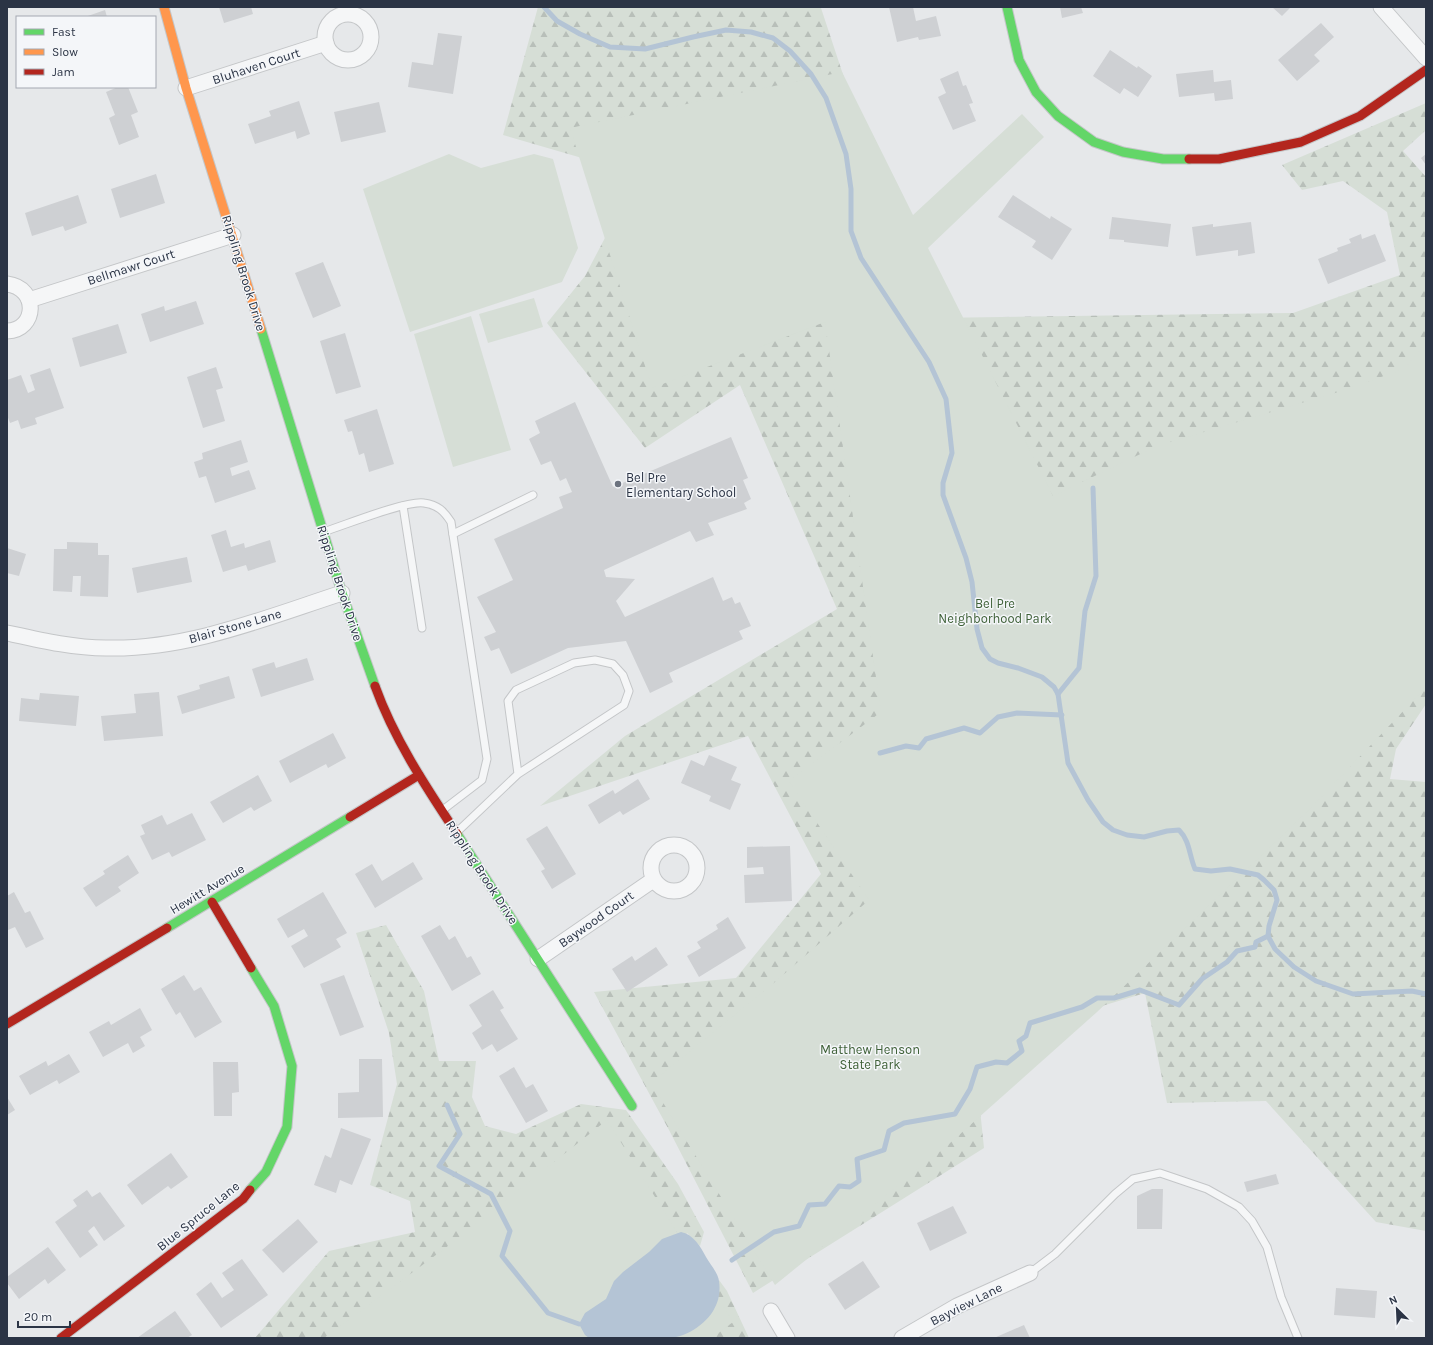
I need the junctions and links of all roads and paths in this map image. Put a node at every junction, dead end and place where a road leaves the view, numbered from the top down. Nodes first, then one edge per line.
1 (164, 7) edge
2 (1007, 7) edge
3 (1381, 7) edge
4 (326, 43) dead end
5 (1426, 58) edge
6 (1426, 70) edge
7 (186, 88) junction
8 (233, 235) junction
9 (7, 284) edge
10 (30, 300) junction
11 (7, 331) edge
12 (532, 495) dead end
13 (403, 506) junction
14 (323, 532) junction
15 (453, 534) junction
16 (342, 593) junction
17 (422, 628) dead end
18 (7, 633) edge
19 (518, 774) junction
20 (419, 775) junction
21 (442, 810) junction
22 (457, 833) junction
23 (653, 880) dead end
24 (212, 902) junction
25 (538, 959) junction
26 (8, 1021) edge
27 (632, 1106) dead end
28 (1030, 1273) joint
29 (770, 1310) dead end
30 (61, 1338) edge
31 (787, 1338) edge
32 (902, 1338) edge
33 (1298, 1338) edge

1 - 7 street, Rippling Brook Drive
2 - 6 street
3 - 5 street
4 - 7 street, Bluhaven Court
7 - 8 street, Rippling Brook Drive
8 - 10 street, Bellmawr Court
8 - 14 street, Rippling Brook Drive
9 - 10 street
10 - 11 street
12 - 15 lane
13 - 14 lane
13 - 15 lane
13 - 17 lane
14 - 16 street, Rippling Brook Drive
15 - 21 lane
16 - 18 street, Blair Stone Lane
16 - 20 street, Rippling Brook Drive
19 - 19 lane
19 - 22 lane
20 - 21 street, Rippling Brook Drive
20 - 24 street, Hewitt Avenue
21 - 22 street, Rippling Brook Drive
22 - 25 street, Rippling Brook Drive
23 - 25 street, Baywood Court
24 - 26 street, Hewitt Avenue
24 - 30 street, Blue Spruce Lane
25 - 27 street, Rippling Brook Drive
28 - 32 street, Bayview Lane
28 - 33 lane
29 - 31 street

